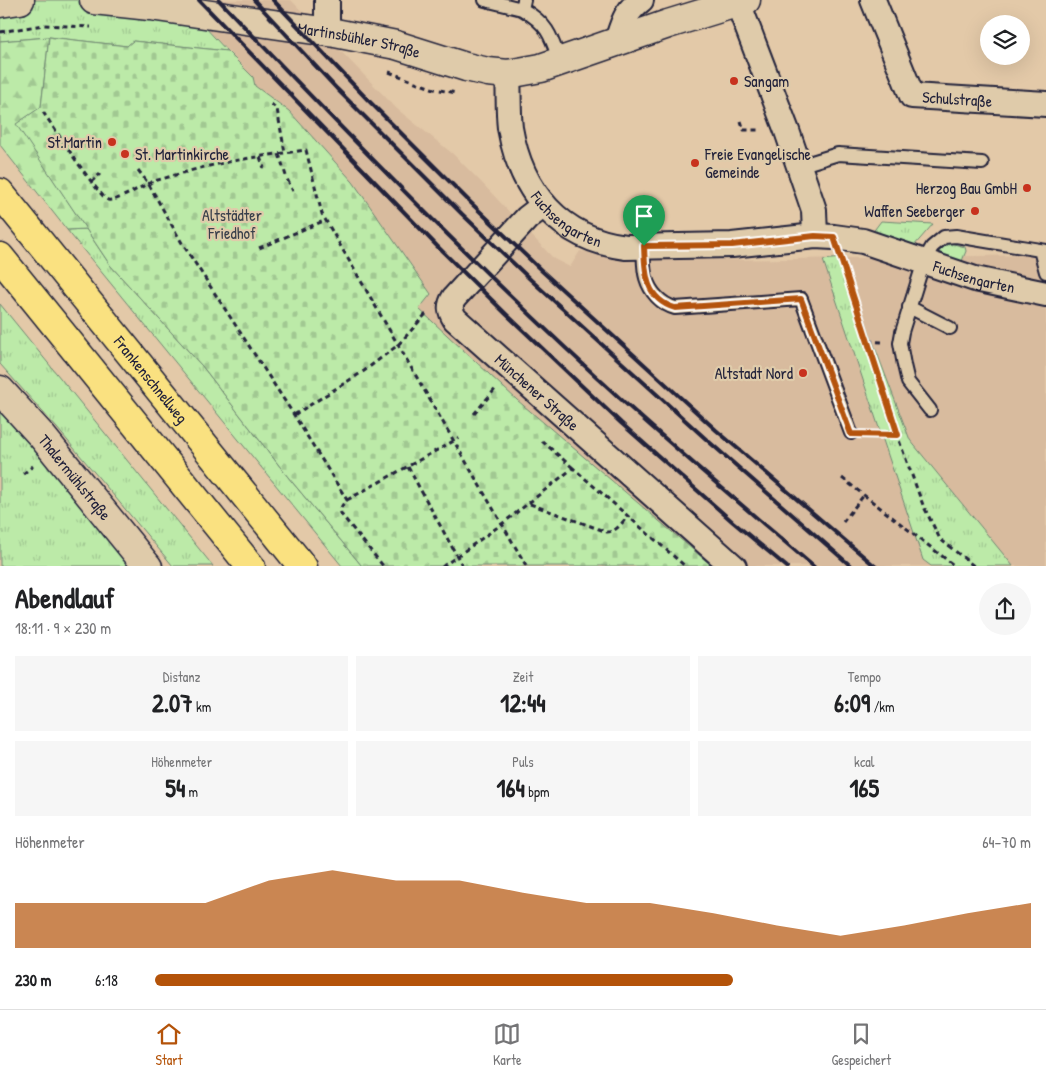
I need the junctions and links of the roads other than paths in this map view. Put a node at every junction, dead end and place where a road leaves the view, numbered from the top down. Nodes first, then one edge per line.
1 (20, 0) edge
2 (94, 0) edge
3 (327, 0) edge
4 (484, 0) edge
5 (641, 0) edge
6 (873, 0) edge
7 (740, 1) edge
8 (0, 2) edge
9 (523, 4) edge
10 (327, 32) junction
11 (618, 41) junction
12 (560, 62) junction
13 (508, 74) junction
14 (1046, 104) edge
15 (982, 163) dead end
16 (799, 166) junction
17 (0, 193) edge
18 (544, 205) junction
19 (825, 236) junction
20 (644, 246) junction
21 (1043, 251) edge
22 (0, 257) edge
23 (924, 261) junction
24 (1046, 272) edge
25 (1046, 294) edge
26 (909, 307) junction
27 (950, 328) dead end
28 (0, 390) edge
29 (930, 410) dead end
30 (851, 434) road end
31 (148, 566) edge
32 (251, 566) edge
33 (303, 566) edge
34 (734, 566) edge

1 - 8 street
2 - 10 street, Martinsbühler Straße
3 - 10 street
4 - 9 lane
5 - 11 street
6 - 14 street, Schulstraße
7 - 11 street, Martinsbühler Straße
7 - 16 street
9 - 12 lane
10 - 13 street, Martinsbühler Straße
11 - 12 street, Martinsbühler Straße
12 - 13 street, Martinsbühler Straße
13 - 18 street, Fuchsengarten
15 - 16 lane
16 - 19 street
17 - 33 highway, Frankenschnellweg
18 - 20 street, Fuchsengarten
18 - 34 street, Münchener Straße
19 - 20 street, Fuchsengarten
19 - 23 street, Fuchsengarten
20 - 30 lane
21 - 23 lane
21 - 24 lane
22 - 32 highway
23 - 25 street, Fuchsengarten
23 - 26 lane
26 - 27 lane
26 - 29 lane
28 - 31 street, Thalermühlstraße

